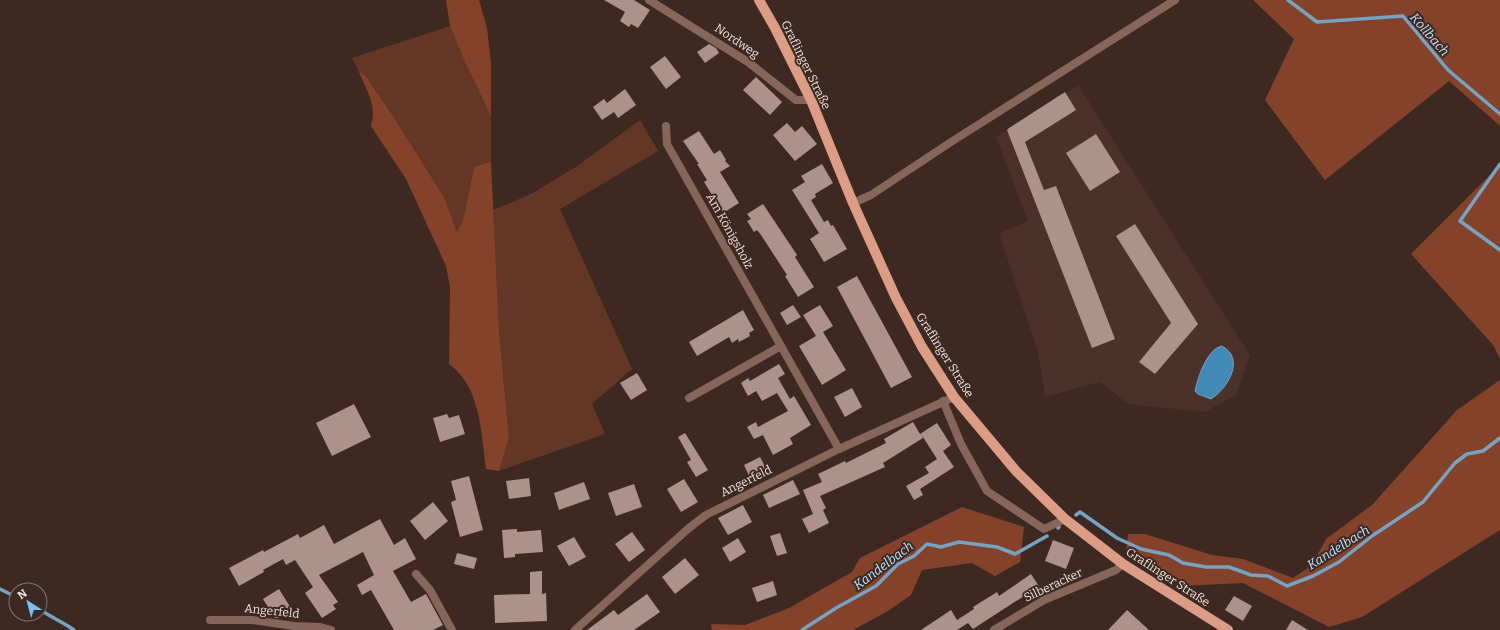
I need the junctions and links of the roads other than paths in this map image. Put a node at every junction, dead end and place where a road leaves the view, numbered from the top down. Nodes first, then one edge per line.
1 (649, 0) edge
2 (759, 0) edge
3 (1176, 0) edge
4 (811, 100) junction
5 (666, 126) dead end
6 (853, 203) junction
7 (781, 346) junction
8 (954, 397) junction
9 (689, 398) dead end
10 (943, 401) junction
11 (839, 449) junction
12 (1065, 519) junction
13 (1123, 564) junction
14 (416, 574) dead end
15 (210, 620) dead end
16 (331, 630) edge
17 (452, 630) edge
18 (576, 630) edge
19 (994, 630) edge
20 (1228, 630) edge

1 - 4 street, Nordweg
2 - 4 main road, Graflinger Straße
3 - 6 street
4 - 6 main road, Graflinger Straße
5 - 7 street, Am Königsholz
6 - 8 main road, Graflinger Straße
7 - 9 street
7 - 11 street, Am Königsholz
8 - 10 street, Angerfeld
8 - 12 main road, Graflinger Straße
10 - 11 street, Angerfeld
10 - 12 street
11 - 18 street, Angerfeld
12 - 13 main road, Graflinger Straße
13 - 19 street, Silberacker
13 - 20 main road, Graflinger Straße
14 - 17 street
15 - 16 street, Angerfeld

